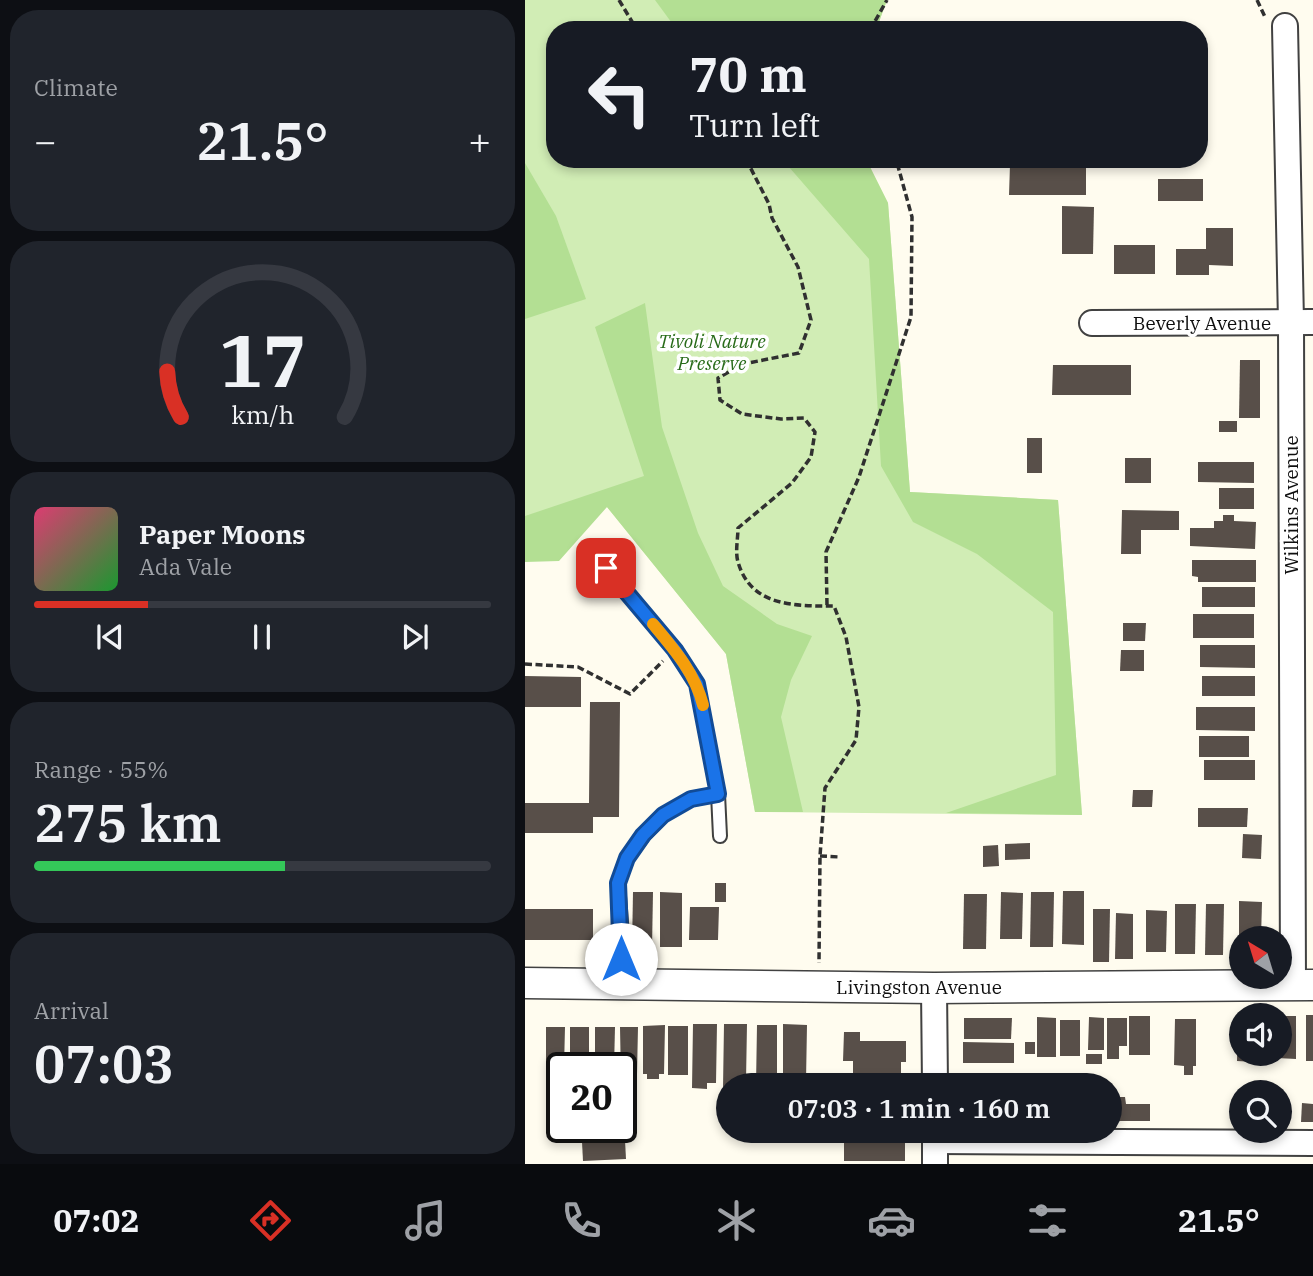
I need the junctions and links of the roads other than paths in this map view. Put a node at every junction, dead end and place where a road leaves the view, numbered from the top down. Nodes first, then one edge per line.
1 (1285, 26) dead end
2 (1302, 322) edge
3 (1092, 323) dead end
4 (606, 568) dead end
5 (718, 794) junction
6 (720, 836) dead end
7 (525, 983) edge
8 (620, 983) junction
9 (1303, 985) edge
10 (935, 988) junction
11 (935, 1073) edge
12 (1313, 1143) edge
13 (935, 1145) edge

1 - 2 street, Wilkins Avenue
2 - 3 street, Beverly Avenue
2 - 9 street, Wilkins Avenue
4 - 5 lane
5 - 6 lane
5 - 8 lane
7 - 8 street, Livingston Avenue
8 - 10 street, Livingston Avenue
9 - 10 street, Livingston Avenue
10 - 11 street
12 - 13 street

